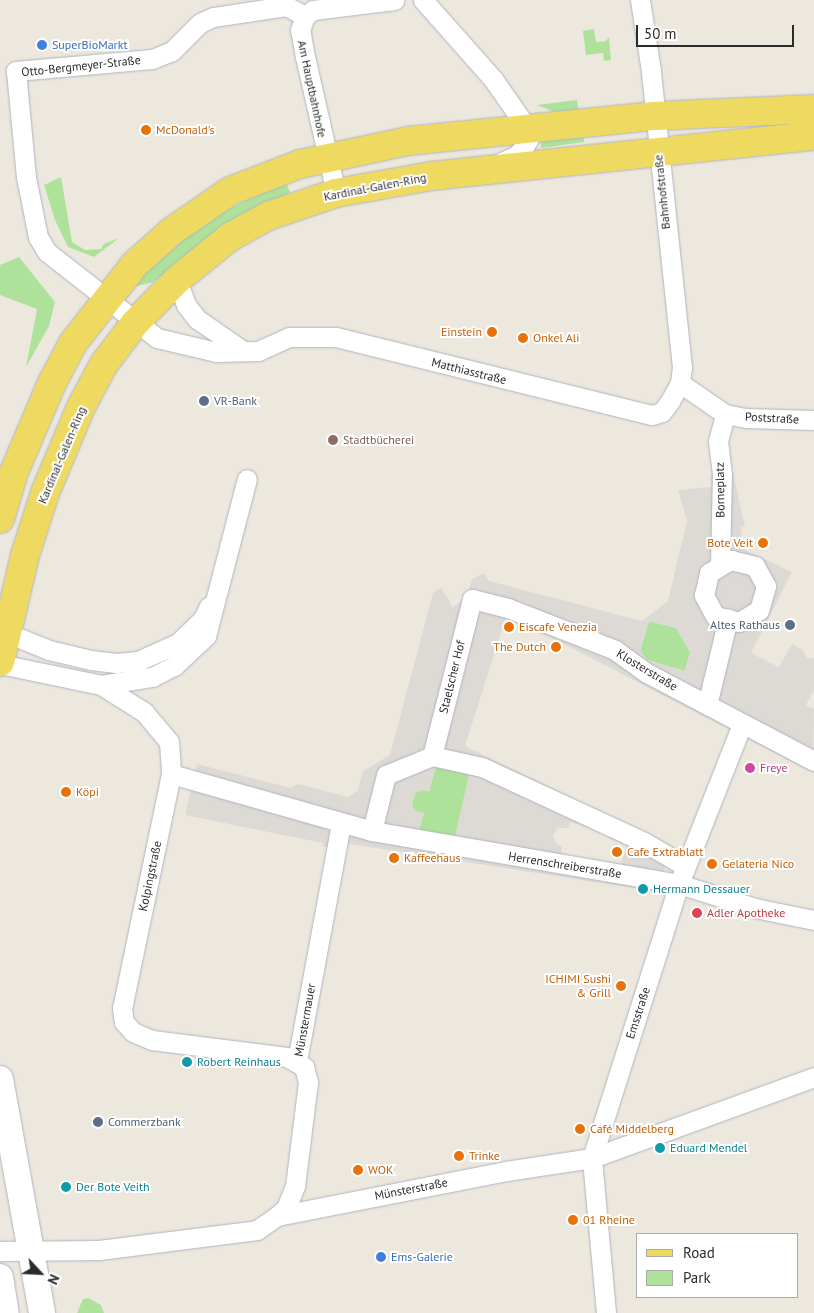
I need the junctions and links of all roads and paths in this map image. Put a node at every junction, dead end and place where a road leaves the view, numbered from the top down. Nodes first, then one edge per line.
1 (394, 0) edge
2 (423, 0) edge
3 (640, 0) edge
4 (304, 16) junction
5 (814, 109) edge
6 (655, 116) junction
7 (526, 128) junction
8 (814, 136) edge
9 (658, 150) junction
10 (327, 157) junction
11 (484, 170) junction
12 (336, 193) junction
13 (177, 280) junction
14 (105, 299) junction
15 (135, 323) junction
16 (242, 350) junction
17 (680, 383) junction
18 (725, 414) junction
19 (814, 420) edge
20 (247, 479) dead end
21 (7, 482) edge
22 (0, 519) edge
23 (720, 566) junction
24 (217, 590) junction
25 (472, 599) joint
26 (728, 619) junction
27 (4, 631) edge
28 (0, 663) edge
29 (101, 685) junction
30 (707, 705) junction
31 (742, 724) junction
32 (432, 756) junction
33 (814, 761) edge
34 (171, 774) junction
35 (340, 823) junction
36 (372, 831) junction
37 (685, 866) junction
38 (679, 884) junction
39 (814, 920) edge
40 (298, 1061) junction
41 (814, 1077) edge
42 (0, 1079) edge
43 (592, 1158) junction
44 (277, 1216) junction
45 (30, 1249) junction
46 (0, 1251) edge
47 (0, 1277) edge
48 (6, 1313) edge
49 (42, 1313) edge
50 (606, 1313) edge

1 - 4 street
2 - 7 street
3 - 6 street, Bahnhofstraße
4 - 10 street, Am Hauptbahnhofe
4 - 14 street, Otto-Bergmeyer-Straße
5 - 6 main road
6 - 7 main road
6 - 9 street, Bahnhofstraße
7 - 10 main road
7 - 11 street
8 - 9 main road, Kardinal-Galen-Ring
9 - 11 main road, Kardinal-Galen-Ring
9 - 17 street, Bahnhofstraße
10 - 12 street, Am Hauptbahnhofe
10 - 14 main road
11 - 12 main road, Kardinal-Galen-Ring
12 - 13 main road, Kardinal-Galen-Ring
13 - 15 main road, Kardinal-Galen-Ring
13 - 16 street
14 - 15 street, Otto-Bergmeyer-Straße
14 - 21 main road
15 - 16 street, Matthiasstraße
15 - 27 main road, Kardinal-Galen-Ring
16 - 17 street, Matthiasstraße
17 - 18 street, Poststraße
18 - 19 street, Poststraße
18 - 23 street, Borneplatz
20 - 24 street
21 - 22 main road
23 - 26 street
23 - 26 street
24 - 27 street
24 - 29 street
25 - 30 street, Klosterstraße
25 - 32 street, Staelscher Hof
26 - 30 street
27 - 28 main road, Kardinal-Galen-Ring
28 - 29 street, Kolpingstraße
29 - 34 street, Kolpingstraße
30 - 31 street, Klosterstraße
31 - 33 street, Klosterstraße
31 - 37 street, Emsstraße
32 - 36 street
32 - 37 street
34 - 35 street, Herrenschreiberstraße
34 - 40 street, Kolpingstraße
35 - 36 street, Herrenschreiberstraße
35 - 40 street, Münstermauer
36 - 38 street, Herrenschreiberstraße
37 - 38 street, Emsstraße
38 - 39 street, Herrenschreiberstraße
38 - 43 street, Emsstraße
40 - 44 street, Münstermauer
41 - 43 street, Münsterstraße
42 - 45 main road
43 - 44 street, Münsterstraße
43 - 50 street, Emsstraße
44 - 45 street, Münsterstraße
45 - 46 street, Münsterstraße
45 - 49 main road
47 - 48 main road

